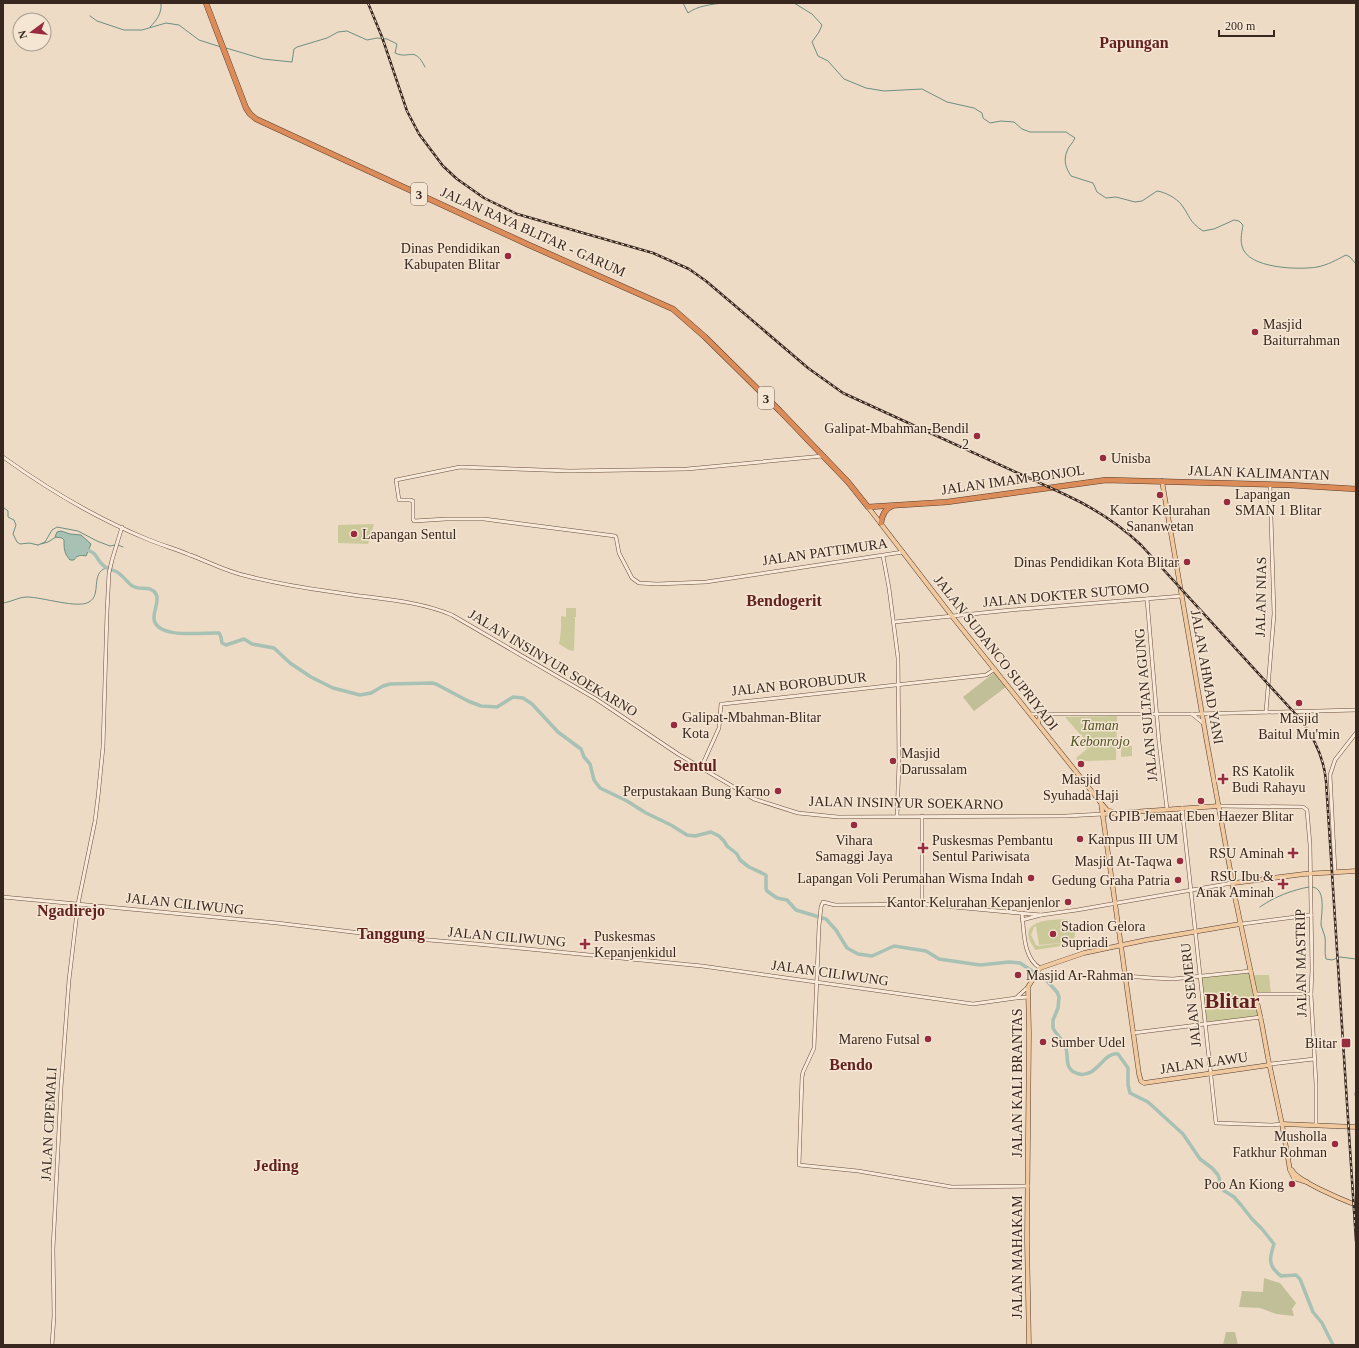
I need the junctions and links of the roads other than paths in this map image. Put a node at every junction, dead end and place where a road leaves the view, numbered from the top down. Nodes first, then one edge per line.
1 (206, 3) edge
2 (823, 456) junction
3 (3, 457) edge
4 (1162, 481) junction
5 (1270, 485) junction
6 (1356, 489) edge
7 (868, 506) junction
8 (893, 506) junction
9 (881, 523) junction
10 (122, 527) junction
11 (903, 552) junction
12 (883, 556) junction
13 (1180, 596) junction
14 (1147, 599) junction
15 (952, 616) junction
16 (894, 622) junction
17 (995, 669) junction
18 (989, 674) junction
19 (998, 674) junction
20 (899, 685) junction
21 (1266, 710) junction
22 (1356, 710) edge
23 (1031, 714) junction
24 (1156, 714) junction
25 (1190, 714) junction
26 (1202, 714) junction
27 (1043, 715) junction
28 (1038, 723) junction
29 (1203, 723) junction
30 (1356, 732) edge
31 (701, 768) junction
32 (1101, 803) junction
33 (1218, 806) junction
34 (1182, 808) junction
35 (1167, 809) junction
36 (1115, 813) junction
37 (1103, 814) junction
38 (897, 816) junction
39 (922, 816) junction
40 (1356, 871) edge
41 (1335, 872) junction
42 (1310, 874) junction
43 (1233, 883) junction
44 (1191, 889) junction
45 (3, 897) edge
46 (1115, 903) junction
47 (78, 904) junction
48 (922, 904) junction
49 (1022, 913) junction
50 (1041, 915) junction
51 (1310, 915) junction
52 (1022, 920) junction
53 (1241, 924) junction
54 (1195, 933) junction
55 (1121, 946) junction
56 (1040, 969) junction
57 (1251, 971) junction
58 (1125, 976) junction
59 (1200, 976) junction
60 (816, 981) junction
61 (1028, 987) junction
62 (1256, 994) junction
63 (1311, 994) junction
64 (1028, 997) junction
65 (1016, 998) junction
66 (1261, 1017) junction
67 (1205, 1024) junction
68 (1133, 1033) junction
69 (1314, 1059) junction
70 (1270, 1065) junction
71 (1210, 1074) junction
72 (1143, 1082) joint
73 (1282, 1124) junction
74 (1316, 1125) junction
75 (1356, 1127) edge
76 (1028, 1170) joint
77 (1028, 1186) junction
78 (1356, 1205) edge
79 (52, 1345) edge
80 (1029, 1345) edge

1 - 2 highway, JALAN RAYA BLITAR - GARUM / 3
2 - 7 highway, 3
2 - 12 main road, JALAN PATTIMURA
3 - 10 main road, JALAN INSINYUR SOEKARNO
4 - 5 highway, JALAN KALIMANTAN
4 - 8 highway, JALAN IMAM BONJOL
4 - 13 main road, JALAN AHMAD YANI
5 - 6 highway, JALAN KALIMANTAN
5 - 21 main road, JALAN NIAS
7 - 8 highway, JALAN IMAM BONJOL
7 - 9 main road, JALAN SUDANCO SUPRIYADI
8 - 9 highway
9 - 11 main road, JALAN SUDANCO SUPRIYADI
10 - 31 main road, JALAN INSINYUR SOEKARNO
10 - 47 main road, JALAN CIPEMALI
11 - 12 main road, JALAN PATTIMURA
11 - 15 main road, JALAN SUDANCO SUPRIYADI
12 - 16 main road
13 - 14 main road, JALAN DOKTER SUTOMO
13 - 26 main road, JALAN AHMAD YANI
14 - 15 main road, JALAN DOKTER SUTOMO
14 - 24 main road, JALAN SULTAN AGUNG
15 - 16 main road, JALAN DOKTER SUTOMO
15 - 17 main road, JALAN SUDANCO SUPRIYADI
16 - 20 main road
17 - 18 main road
17 - 19 main road, JALAN SUDANCO SUPRIYADI
18 - 19 main road
18 - 20 main road
19 - 23 main road, JALAN SUDANCO SUPRIYADI
20 - 31 main road, JALAN BOROBUDUR
20 - 38 main road
21 - 22 main road
21 - 26 main road
23 - 27 main road
23 - 28 main road, JALAN SUDANCO SUPRIYADI
24 - 25 main road
24 - 27 main road
24 - 35 main road, JALAN SULTAN AGUNG
25 - 26 main road
25 - 29 main road
26 - 29 main road, JALAN AHMAD YANI
27 - 28 main road
28 - 32 main road, JALAN SUDANCO SUPRIYADI
29 - 33 main road, JALAN AHMAD YANI
30 - 41 main road
31 - 38 main road, JALAN INSINYUR SOEKARNO
32 - 36 main road
32 - 37 main road, JALAN SUDANCO SUPRIYADI
33 - 34 main road
33 - 42 main road, JALAN MASTRIP
33 - 43 main road, JALAN AHMAD YANI
34 - 35 main road
34 - 44 main road, JALAN SEMERU
35 - 36 main road
36 - 37 main road
37 - 39 main road, JALAN INSINYUR SOEKARNO
37 - 46 main road, JALAN SUDANCO SUPRIYADI
38 - 39 main road, JALAN INSINYUR SOEKARNO
39 - 48 main road
40 - 41 main road
41 - 42 main road
42 - 43 main road
42 - 51 main road, JALAN MASTRIP
43 - 44 main road
43 - 53 main road, JALAN AHMAD YANI
44 - 46 main road
44 - 54 main road, JALAN SEMERU
45 - 47 main road, JALAN CILIWUNG
46 - 50 main road
46 - 55 main road, JALAN SUDANCO SUPRIYADI
47 - 60 main road, JALAN CILIWUNG
47 - 79 main road, JALAN CIPEMALI
48 - 49 main road
48 - 60 main road
49 - 50 main road
49 - 52 main road
50 - 52 main road
51 - 53 main road
51 - 63 main road, JALAN MASTRIP
52 - 56 main road
53 - 54 main road
53 - 57 main road, JALAN AHMAD YANI
54 - 55 main road
54 - 59 main road, JALAN SEMERU
55 - 56 main road
55 - 58 main road, JALAN SUDANCO SUPRIYADI
56 - 61 main road
57 - 59 main road
57 - 62 main road, JALAN AHMAD YANI
58 - 59 main road
58 - 68 main road, JALAN SUDANCO SUPRIYADI
59 - 67 main road, JALAN SEMERU
60 - 65 main road, JALAN CILIWUNG
60 - 77 main road
61 - 64 main road, JALAN KALI BRANTAS
61 - 65 main road
62 - 63 main road
62 - 66 main road, JALAN AHMAD YANI
63 - 69 main road, JALAN MASTRIP
64 - 65 main road, JALAN CILIWUNG
64 - 76 main road, JALAN KALI BRANTAS
66 - 67 main road
66 - 70 main road, JALAN AHMAD YANI
67 - 68 main road
67 - 71 main road, JALAN SEMERU
68 - 72 main road, JALAN SUDANCO SUPRIYADI
69 - 70 main road
69 - 74 main road, JALAN MASTRIP
70 - 71 main road, JALAN LAWU
70 - 73 main road, JALAN AHMAD YANI
71 - 72 main road, JALAN LAWU
71 - 73 main road, JALAN SEMERU
73 - 74 main road
73 - 78 main road, JALAN AHMAD YANI
74 - 75 main road
76 - 77 main road, JALAN MAHAKAM
77 - 80 main road, JALAN MAHAKAM

